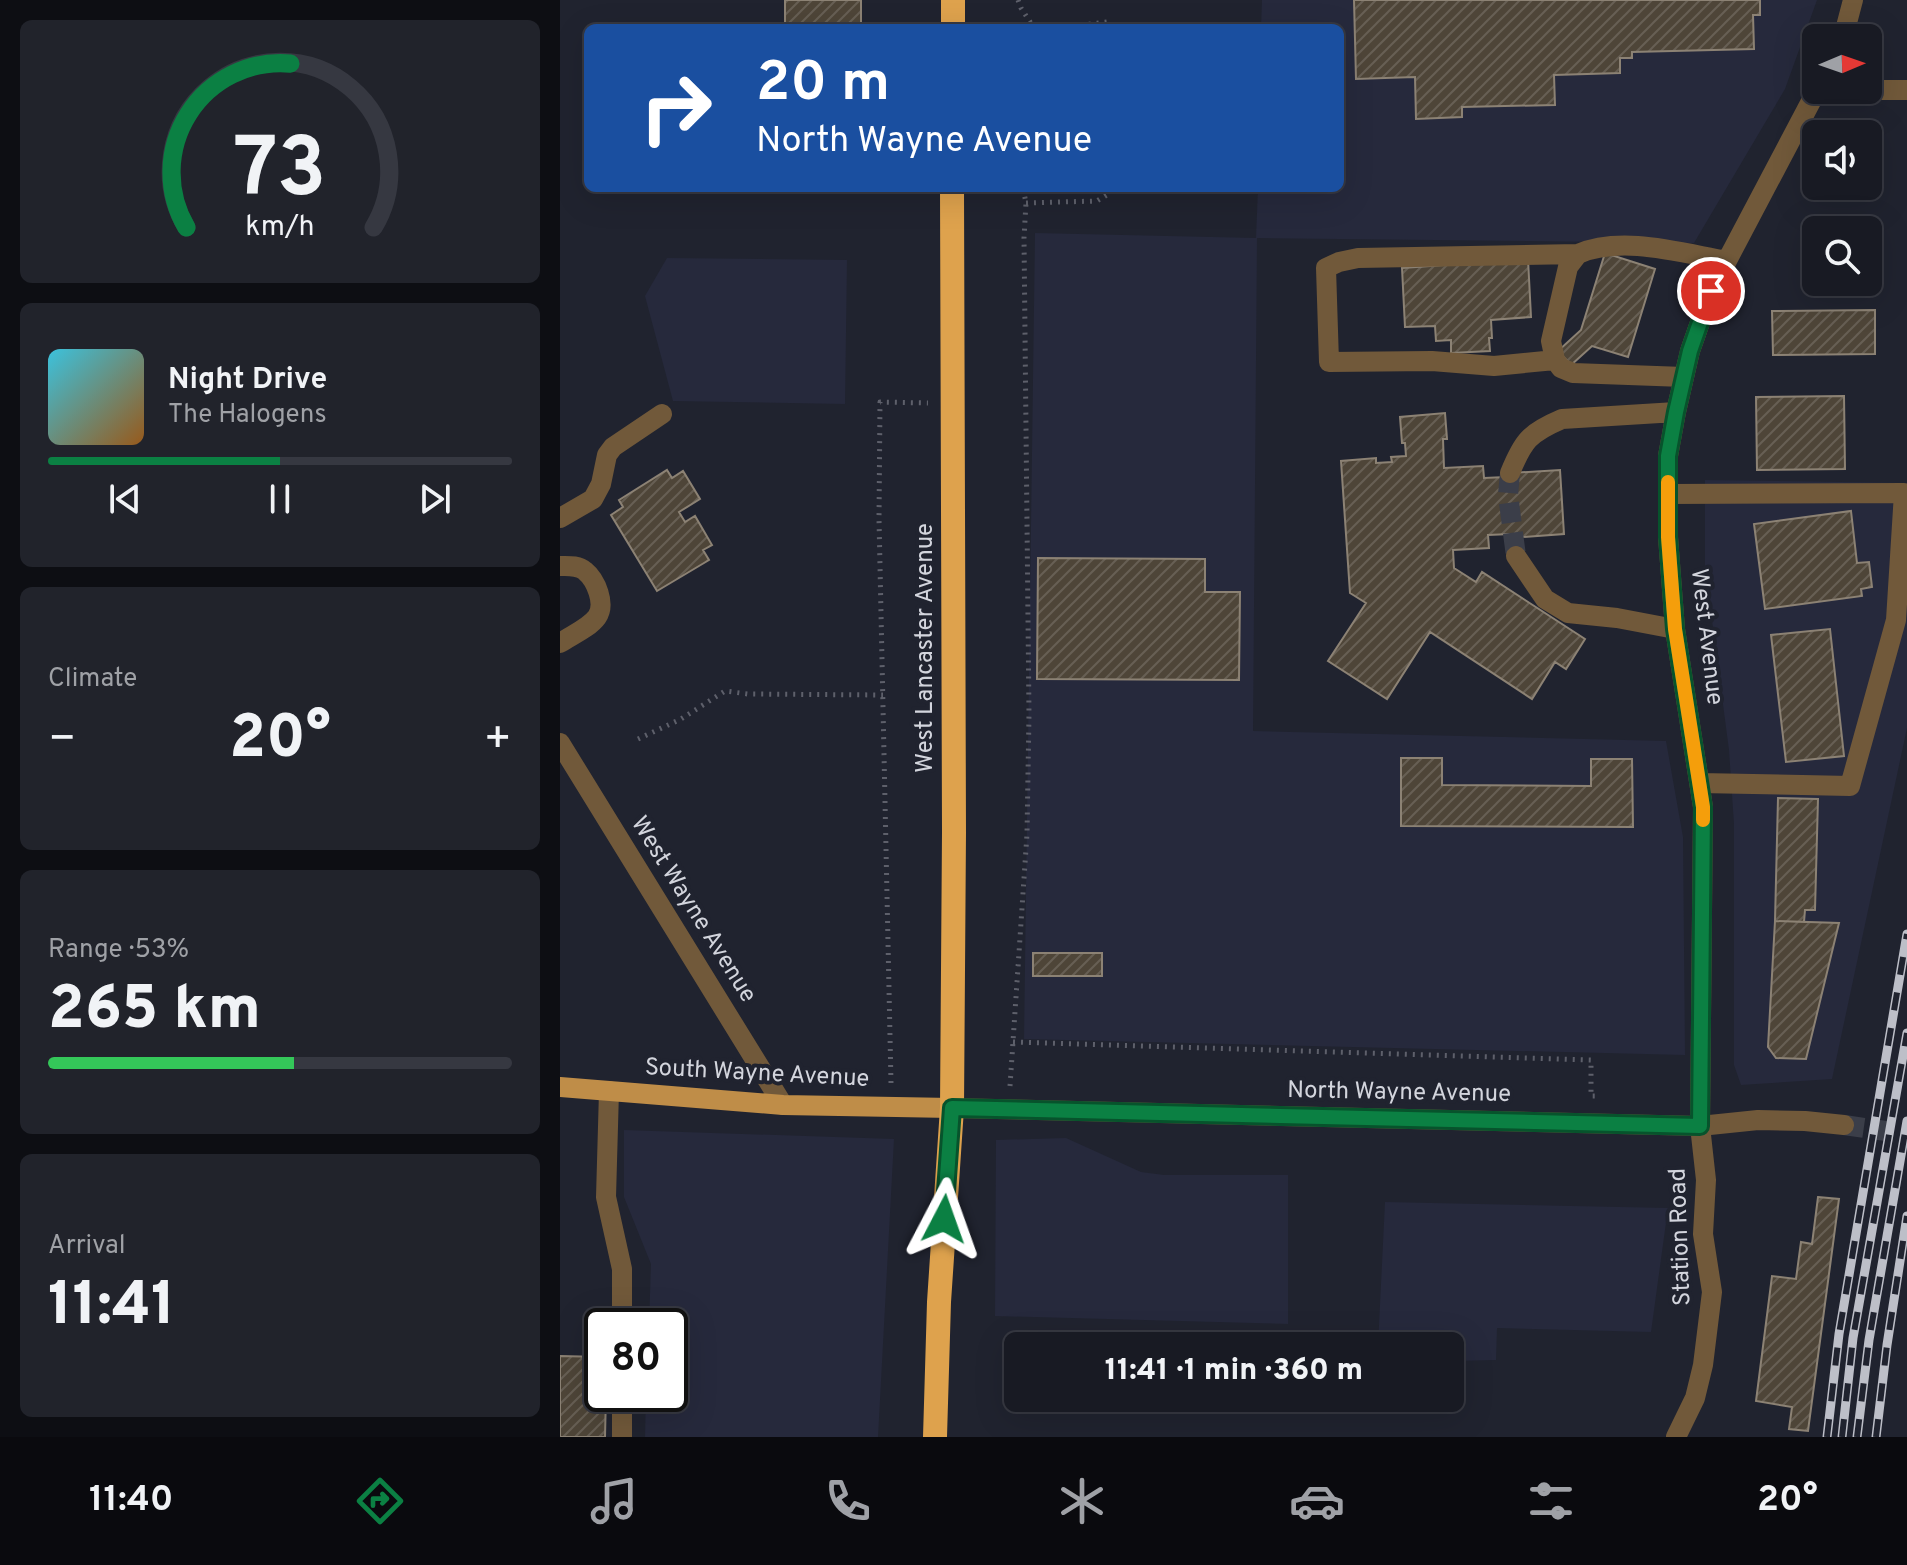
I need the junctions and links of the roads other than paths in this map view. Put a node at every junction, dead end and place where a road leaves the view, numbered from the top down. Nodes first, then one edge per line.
1 (953, 0) edge
2 (1853, 0) edge
3 (953, 24) edge
4 (1847, 24) edge
5 (1882, 90) edge
6 (1907, 90) edge
7 (1812, 104) edge
8 (952, 192) edge
9 (1578, 254) junction
10 (1727, 261) junction
11 (1555, 360) junction
12 (1684, 377) junction
13 (1676, 412) junction
14 (662, 414) dead end
15 (1510, 473) tunnel mouth
16 (1668, 494) junction
17 (560, 518) edge
18 (1516, 556) tunnel mouth
19 (560, 566) edge
20 (1675, 629) junction
21 (560, 643) edge
22 (560, 743) edge
23 (1699, 783) junction
24 (560, 1087) edge
25 (609, 1091) junction
26 (783, 1105) junction
27 (952, 1108) junction
28 (1844, 1125) tunnel mouth
29 (1700, 1126) junction
30 (622, 1308) edge
31 (622, 1412) edge
32 (622, 1437) edge
33 (935, 1437) edge
34 (1676, 1437) edge

1 - 3 highway
2 - 4 street
5 - 6 street
7 - 10 street, West Avenue
8 - 27 highway, West Lancaster Avenue
9 - 10 street
9 - 11 street
9 - 11 street
10 - 12 street, West Avenue
11 - 12 street
12 - 13 street, West Avenue
13 - 15 street
13 - 16 street, West Avenue
14 - 17 street
16 - 20 street, West Avenue
16 - 23 street
18 - 20 street
19 - 21 street
20 - 23 street, West Avenue
22 - 26 street, West Wayne Avenue
23 - 29 street, West Avenue
24 - 25 main road, South Wayne Avenue
25 - 26 main road, South Wayne Avenue
25 - 30 street
26 - 27 main road, South Wayne Avenue
27 - 29 street, North Wayne Avenue
27 - 33 highway, West Lancaster Avenue
28 - 29 street, North Wayne Avenue
29 - 34 street, Station Road
31 - 32 street

